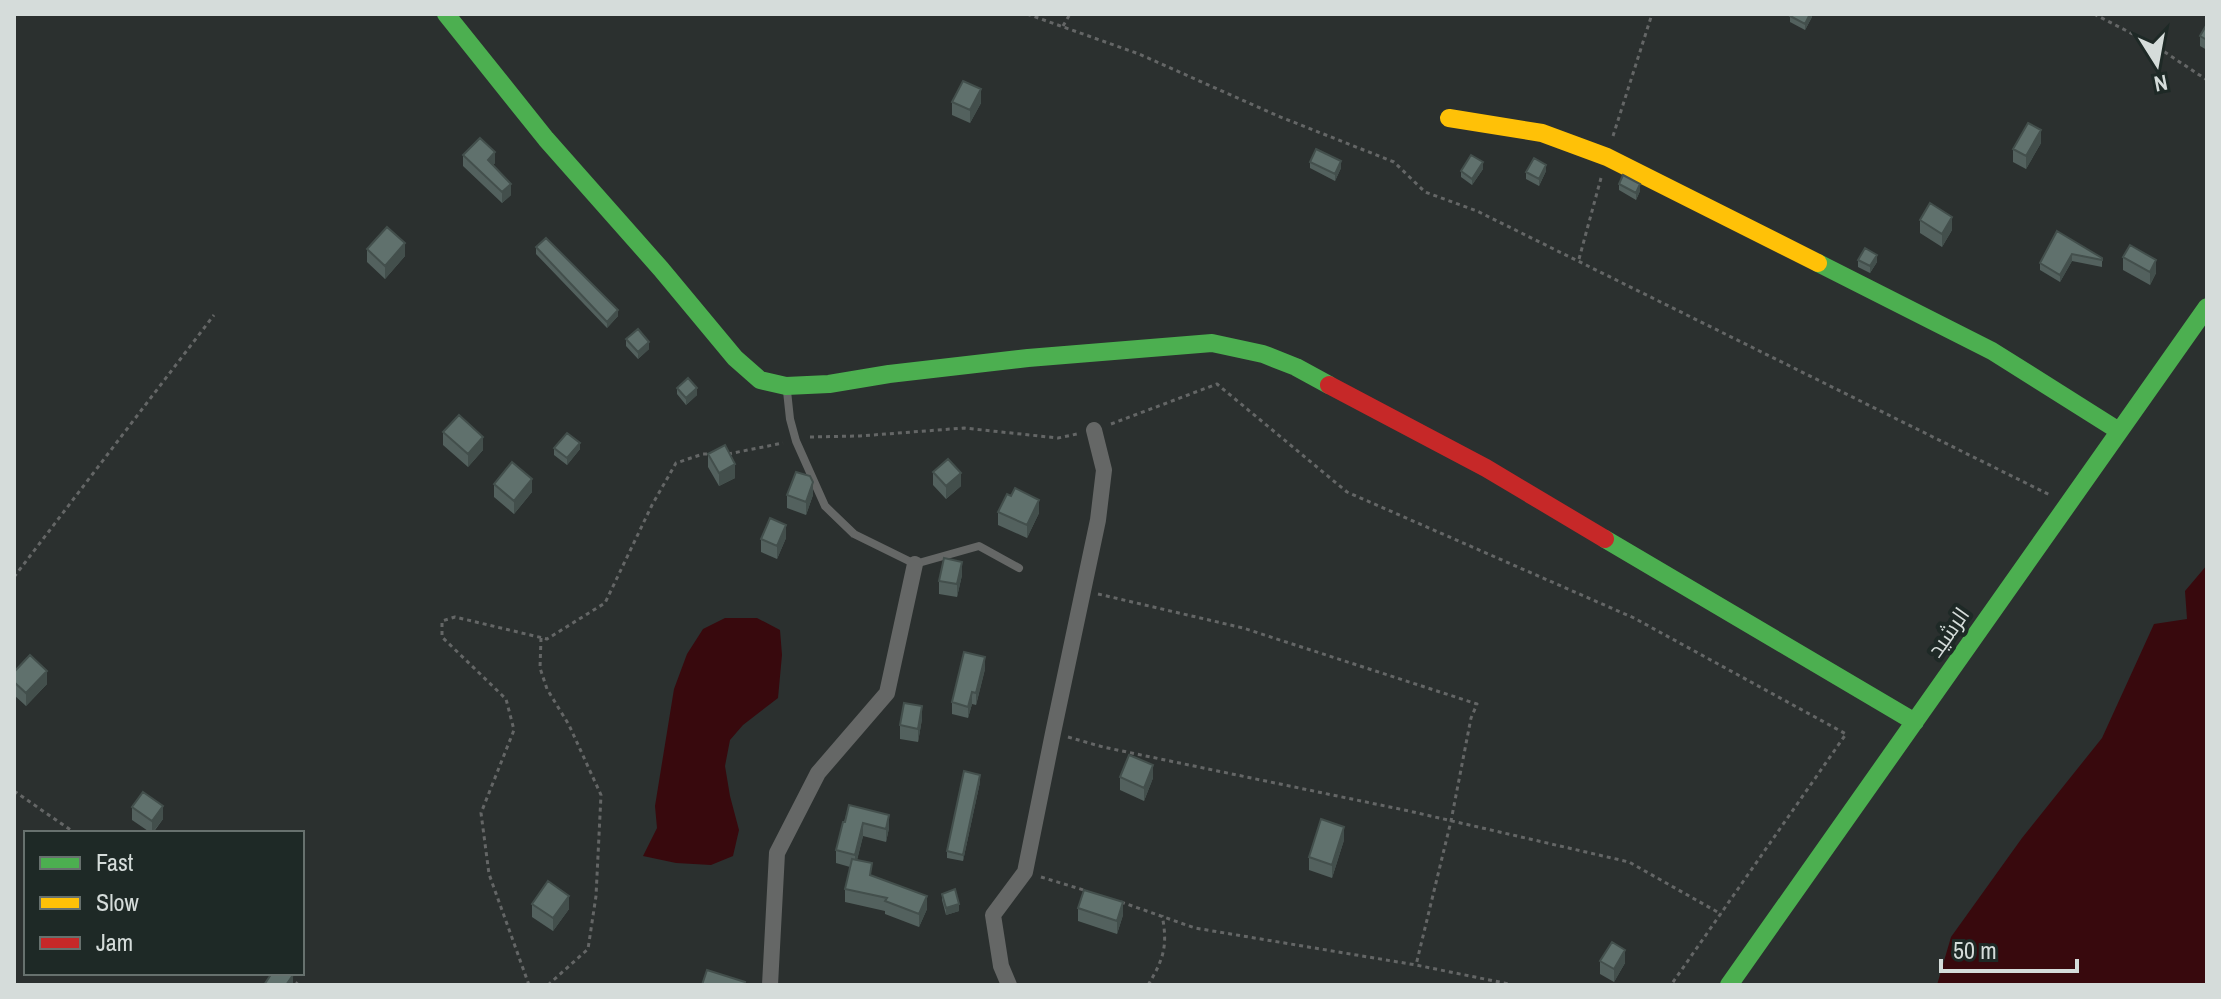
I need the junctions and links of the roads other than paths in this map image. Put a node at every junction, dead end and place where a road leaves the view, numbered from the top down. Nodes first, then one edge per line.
1 (446, 14) edge
2 (1449, 118) dead end
3 (2207, 307) edge
4 (786, 386) junction
5 (1094, 430) road end
6 (2119, 431) junction
7 (915, 564) junction
8 (1019, 568) dead end
9 (1915, 722) junction
10 (770, 985) edge
11 (1009, 985) edge
12 (1729, 985) edge

1 - 4 street
2 - 6 street
3 - 6 street, الرشيد
4 - 7 lane
4 - 9 street
5 - 11 street
6 - 9 street, الرشيد
7 - 8 lane
7 - 10 street
9 - 12 street, الرشيد

